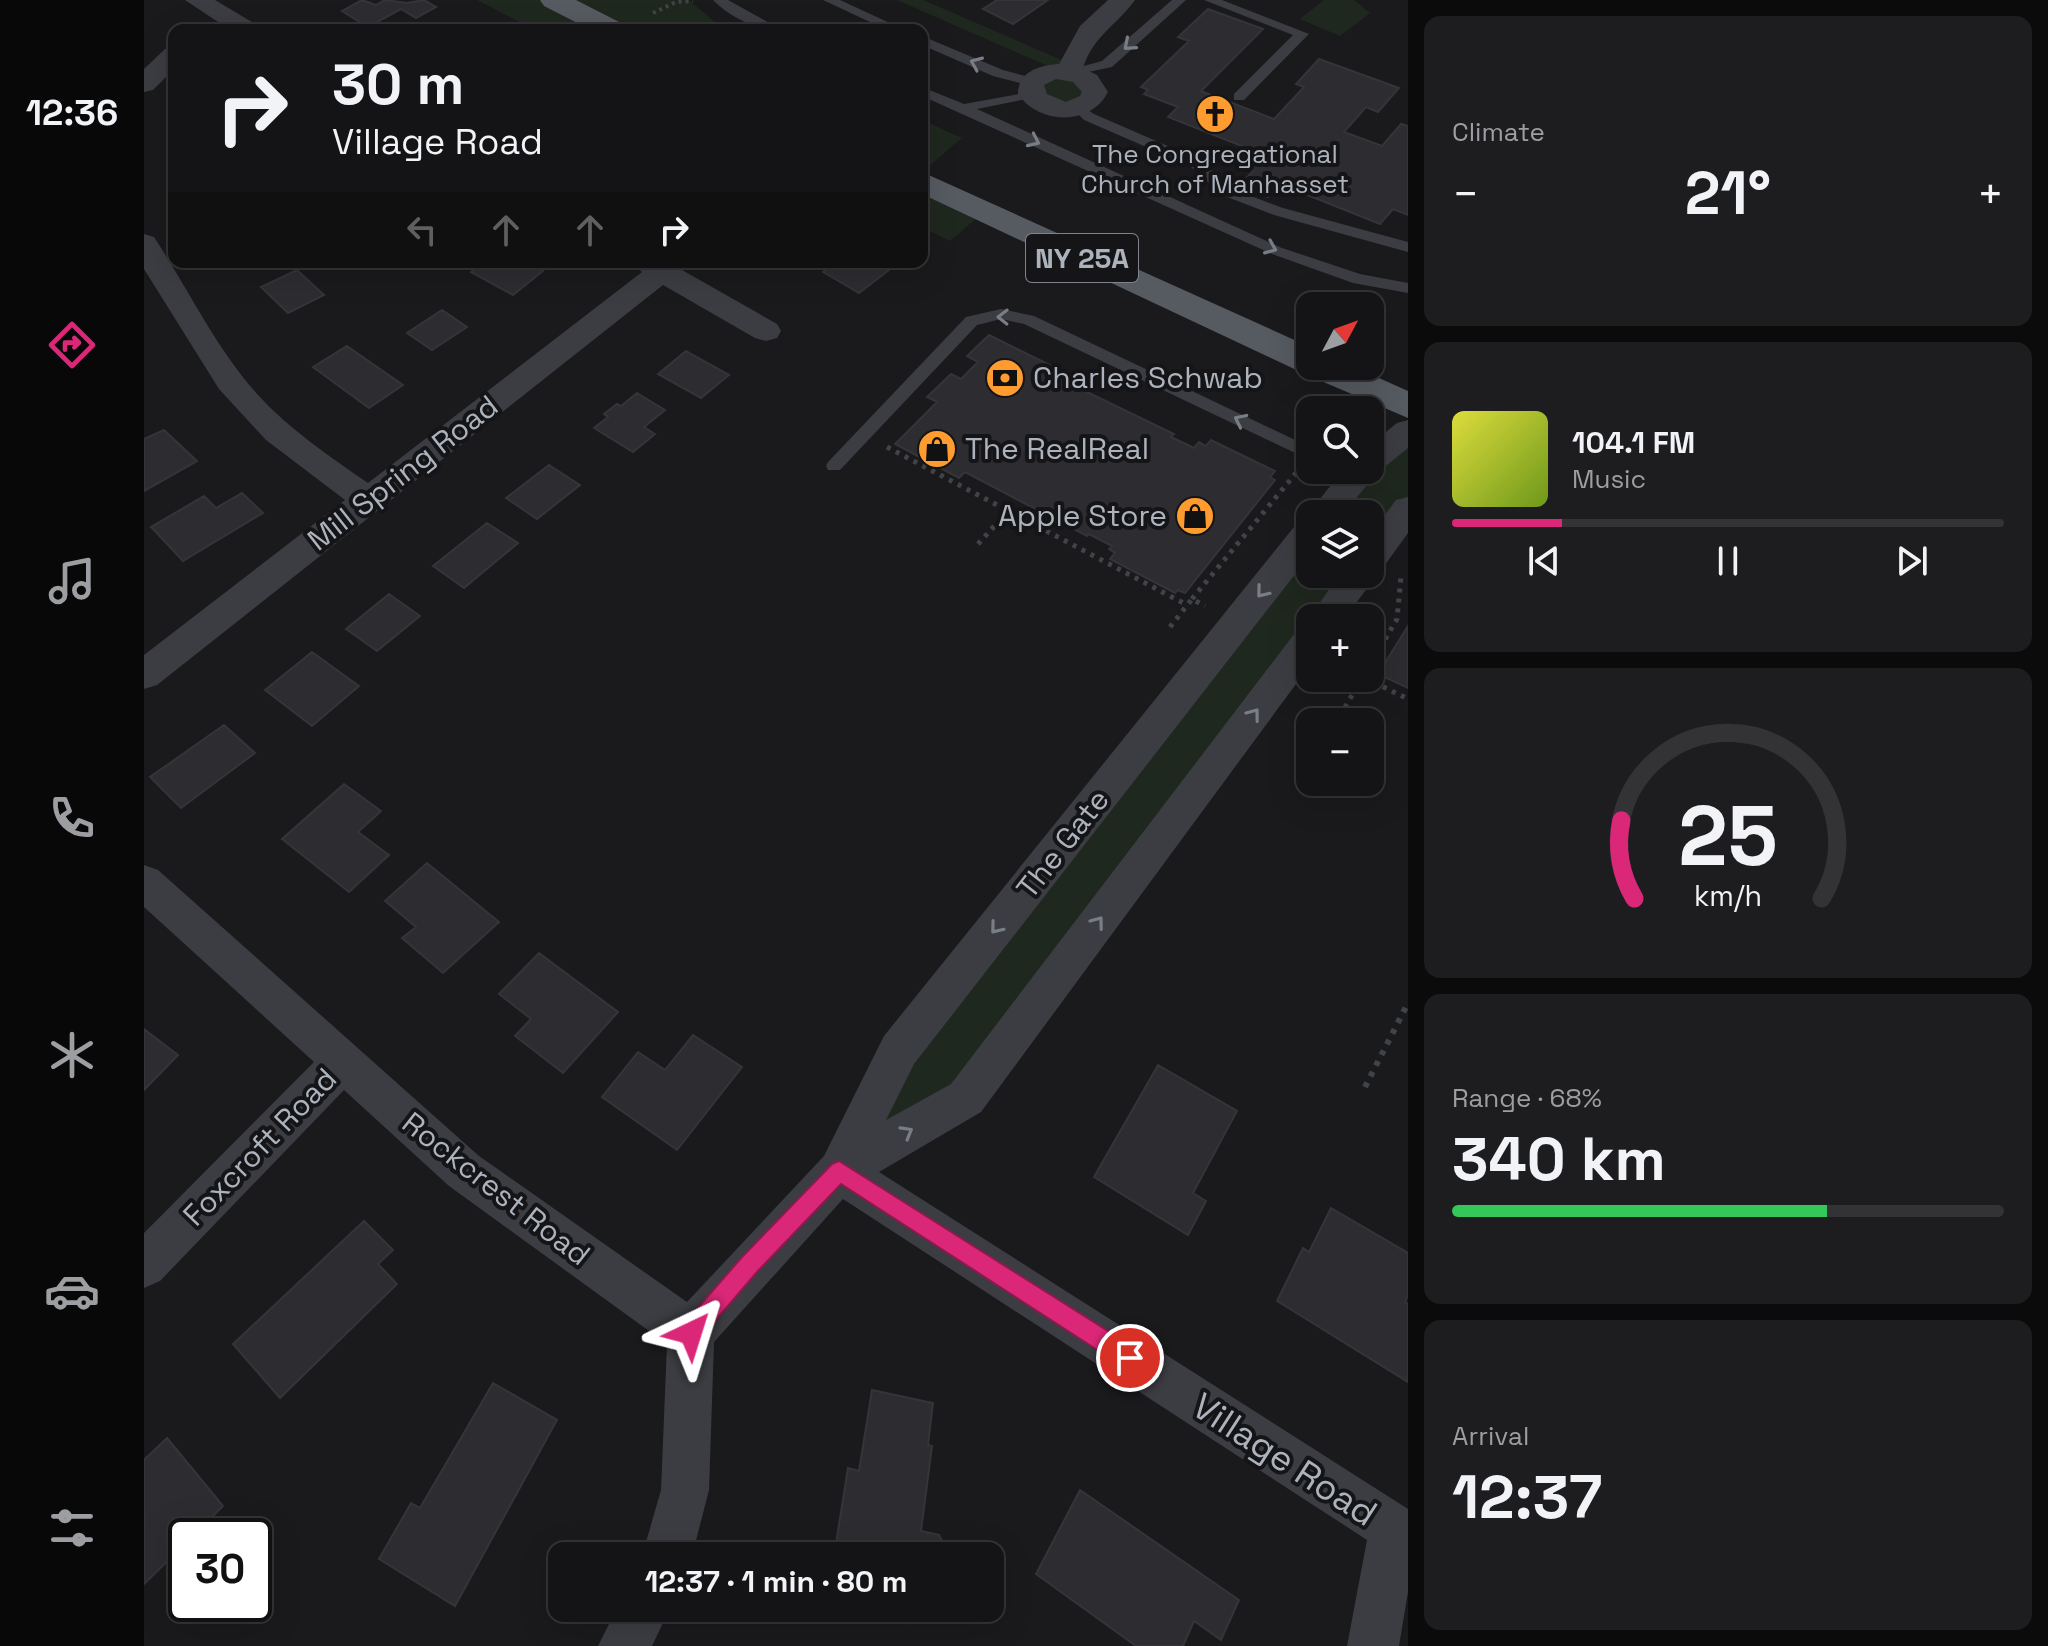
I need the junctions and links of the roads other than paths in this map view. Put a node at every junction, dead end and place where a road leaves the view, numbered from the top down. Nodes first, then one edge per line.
1 (197, 0) edge
2 (554, 0) edge
3 (719, 0) edge
4 (829, 0) edge
5 (1123, 0) edge
6 (1180, 0) edge
7 (1210, 0) edge
8 (210, 22) edge
9 (601, 24) edge
10 (761, 24) edge
11 (884, 24) edge
12 (928, 43) edge
13 (168, 60) edge
14 (1069, 72) junction
15 (144, 84) edge
16 (1031, 88) junction
17 (928, 93) edge
18 (1239, 97) dead end
19 (963, 108) junction
20 (1079, 108) junction
21 (928, 185) edge
22 (144, 243) edge
23 (1408, 247) edge
24 (652, 268) edge
25 (657, 268) edge
26 (1408, 288) edge
27 (766, 331) dead end
28 (1296, 355) edge
29 (1352, 380) edge
30 (1408, 405) edge
31 (1408, 431) edge
32 (1384, 450) edge
33 (1296, 454) edge
34 (834, 466) dead end
35 (368, 500) junction
36 (1296, 558) edge
37 (1296, 658) edge
38 (144, 675) edge
39 (144, 882) edge
40 (342, 1063) junction
41 (839, 1171) junction
42 (144, 1265) edge
43 (691, 1333) junction
44 (1401, 1534) edge
45 (671, 1542) edge
46 (637, 1622) edge
47 (624, 1646) edge
48 (1373, 1646) edge

1 - 8 street
2 - 9 main road
3 - 10 lane
4 - 11 lane
5 - 14 street
6 -> 14 lane
7 - 18 lane
16 -> 12 lane
13 - 15 street
14 - 16 street
14 - 20 street
16 - 19 lane
16 - 20 street
17 - 19 lane
19 -> 26 lane
20 - 23 lane
21 - 28 main road, NY 25A
22 - 35 street
24 - 35 street, Mill Spring Road
25 - 27 street
29 - 30 main road
31 - 32 street, The Gate
33 -> 34 lane
35 - 38 street, Mill Spring Road
36 -> 41 street, The Gate
41 -> 37 street, The Gate
39 - 40 street, Rockcrest Road
40 - 42 street, Foxcroft Road
40 - 43 street, Rockcrest Road
41 - 43 street, The Gate
41 - 44 street, Village Road
43 - 45 street
44 - 48 street
46 - 47 street

